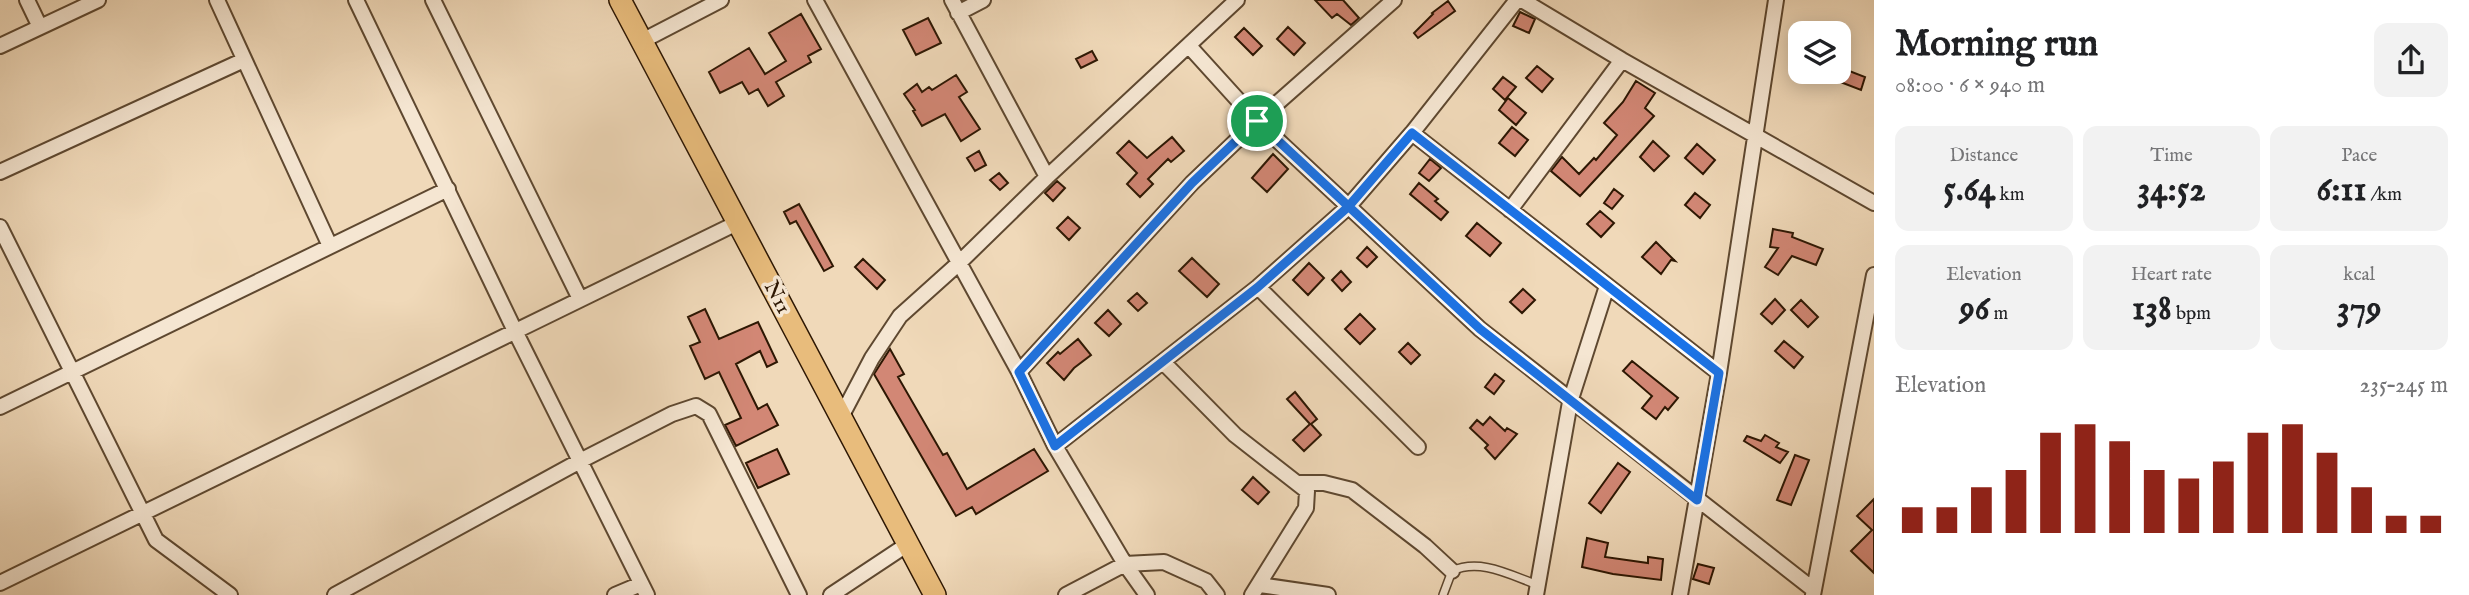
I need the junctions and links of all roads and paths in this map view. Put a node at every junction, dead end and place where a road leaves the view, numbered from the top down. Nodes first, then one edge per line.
1 (27, 0) edge
2 (98, 0) edge
3 (217, 0) edge
4 (356, 0) edge
5 (433, 0) edge
6 (620, 0) edge
7 (721, 0) edge
8 (815, 0) edge
9 (983, 0) edge
10 (1237, 0) edge
11 (1394, 0) edge
12 (1519, 0) edge
13 (1776, 0) edge
14 (955, 6) edge
15 (40, 27) junction
16 (642, 41) junction
17 (0, 46) edge
18 (1189, 46) junction
19 (244, 60) junction
20 (1622, 60) junction
21 (1257, 121) junction
22 (1412, 133) junction
23 (1754, 135) junction
24 (0, 172) edge
25 (1047, 177) junction
26 (448, 189) junction
27 (1874, 202) edge
28 (1348, 207) junction
29 (1510, 210) junction
30 (739, 222) junction
31 (0, 227) edge
32 (330, 246) junction
33 (959, 263) junction
34 (1874, 275) edge
35 (1607, 286) junction
36 (1258, 287) junction
37 (580, 299) junction
38 (515, 331) junction
39 (1163, 362) junction
40 (72, 372) junction
41 (1019, 372) junction
42 (1719, 373) junction
43 (1570, 401) junction
44 (0, 407) edge
45 (841, 417) junction
46 (1055, 446) junction
47 (1418, 447) dead end
48 (580, 461) junction
49 (1298, 483) junction
50 (1697, 500) junction
51 (143, 514) junction
52 (908, 544) junction
53 (1125, 564) junction
54 (1452, 570) junction
55 (0, 583) edge
56 (644, 590) edge
57 (1256, 590) edge
58 (1537, 590) edge
59 (1813, 593) edge
60 (230, 595) edge
61 (335, 595) edge
62 (615, 595) edge
63 (799, 595) edge
64 (831, 595) edge
65 (935, 595) edge
66 (1066, 595) edge
67 (1147, 595) edge
68 (1217, 595) edge
69 (1328, 595) edge
70 (1443, 595) edge
71 (1680, 595) edge

1 - 15 street
2 - 15 street
3 - 19 street
4 - 26 street
5 - 37 street
6 - 16 main road, N11
7 - 16 street
8 - 33 street
9 - 14 street
10 - 18 street
11 - 21 street
12 - 20 street
12 - 22 street
13 - 23 street
14 - 25 street
15 - 17 street
16 - 30 main road, N11
18 - 21 street
18 - 25 street
19 - 24 street
19 - 32 street
20 - 23 street
20 - 29 street
21 - 28 street
21 - 41 street
22 - 28 street
22 - 29 street
23 - 27 street
23 - 42 street
25 - 33 street
26 - 32 street
26 - 38 street
28 - 36 street
28 - 43 street
29 - 35 street
30 - 37 street
30 - 45 main road, N11
31 - 40 street
32 - 40 street
33 - 41 street
33 - 45 street
34 - 59 street
35 - 42 street
35 - 43 street
36 - 39 street
36 - 47 street
37 - 38 street
38 - 48 street
38 - 51 street
39 - 46 street
39 - 49 street
40 - 44 street
40 - 51 street
41 - 46 street
42 - 50 street
43 - 50 street
43 - 58 street
45 - 52 main road, N11
46 - 53 street
48 - 56 street
48 - 61 street
48 - 63 street
49 - 54 street
49 - 57 street
50 - 59 street
50 - 71 street
51 - 55 street
51 - 60 street
52 - 64 street
52 - 65 main road, N11
53 - 66 street
53 - 67 street
53 - 68 street
54 - 58 lane
54 - 70 lane
56 - 62 street
57 - 69 street

